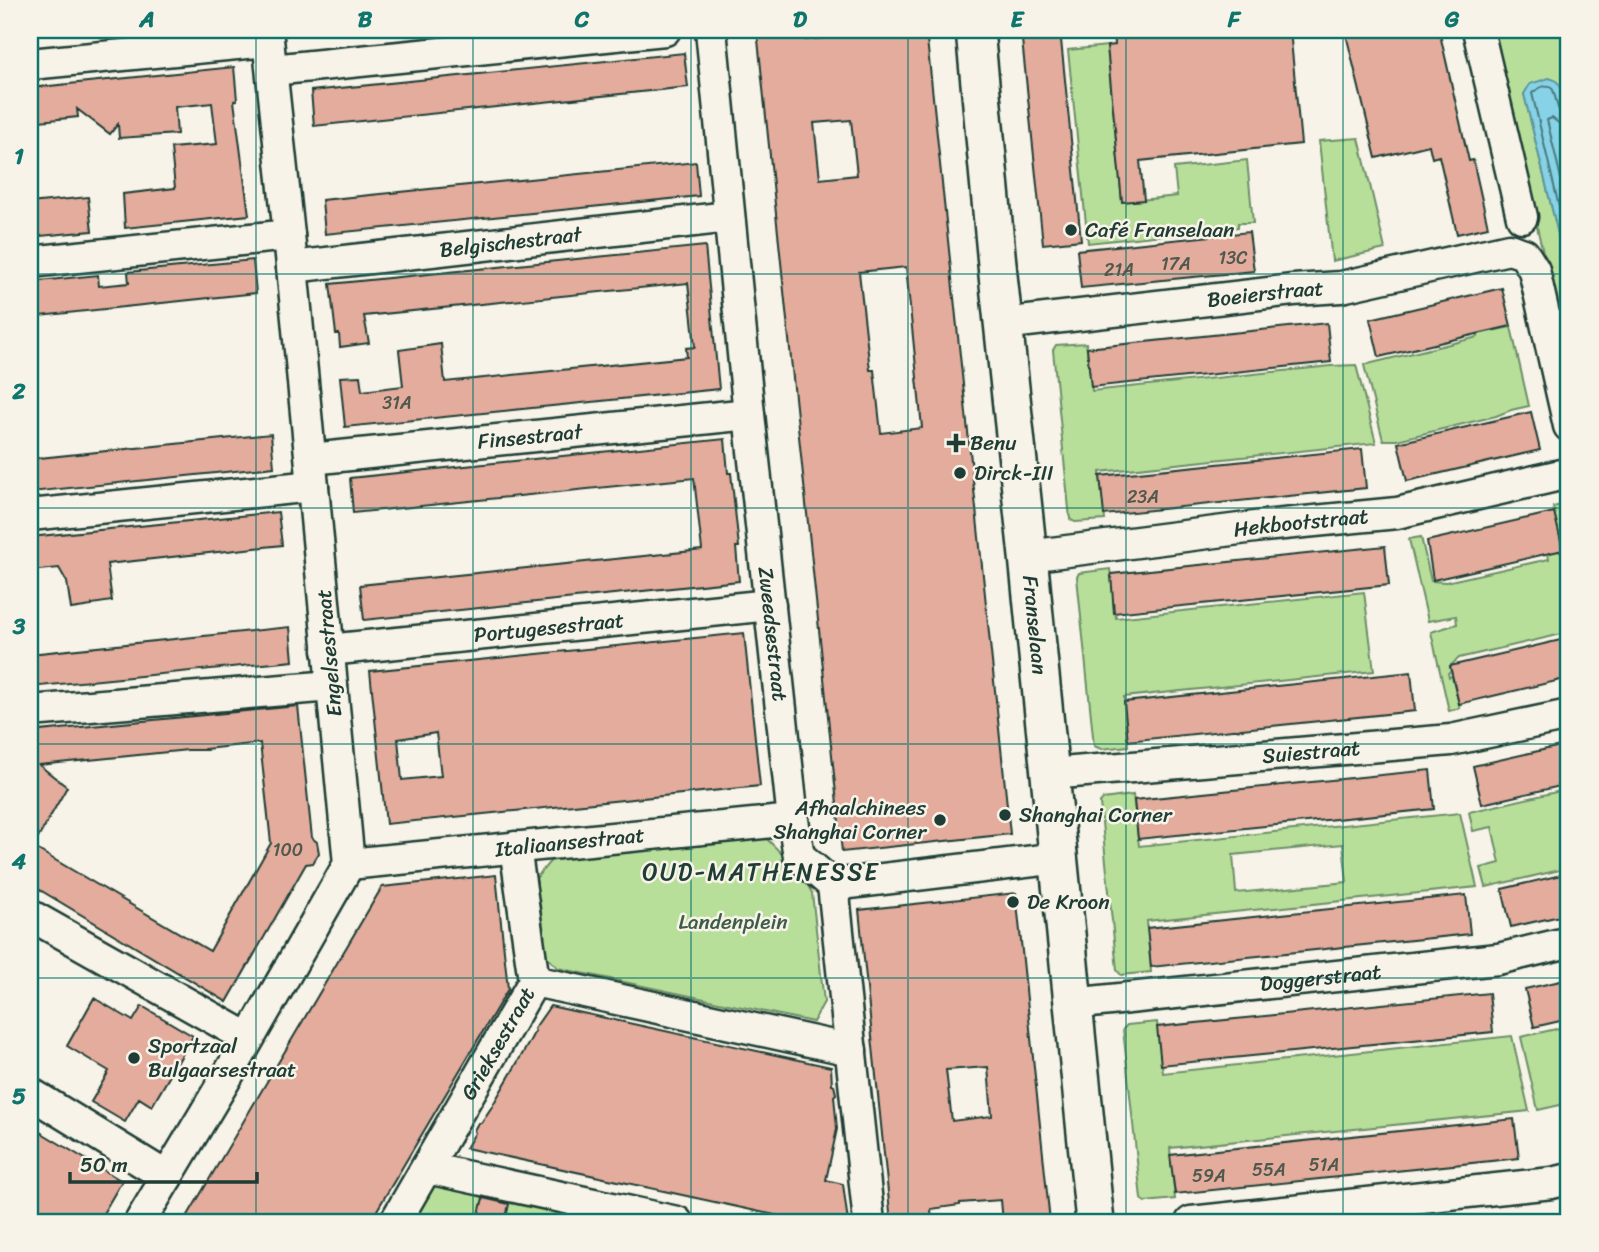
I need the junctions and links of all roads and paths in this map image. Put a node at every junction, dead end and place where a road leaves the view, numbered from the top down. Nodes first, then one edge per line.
1 (665, 30) edge
2 (711, 30) edge
3 (975, 30) edge
4 (1478, 30) edge
5 (604, 33) edge
6 (267, 36) edge
7 (30, 64) edge
8 (272, 70) junction
9 (1522, 217) dead end
10 (729, 218) junction
11 (289, 234) junction
12 (30, 262) edge
13 (292, 267) junction
14 (1003, 324) junction
15 (749, 414) junction
16 (1569, 426) edge
17 (312, 472) junction
18 (1569, 473) edge
19 (30, 515) edge
20 (1028, 556) junction
21 (770, 605) junction
22 (328, 650) junction
23 (332, 685) junction
24 (30, 711) edge
25 (1569, 715) edge
26 (1050, 774) junction
27 (793, 820) junction
28 (515, 847) junction
29 (1059, 858) junction
30 (349, 864) junction
31 (833, 885) junction
32 (30, 915) edge
33 (1569, 942) edge
34 (534, 981) junction
35 (1072, 1004) junction
36 (248, 1038) junction
37 (851, 1050) junction
38 (30, 1093) edge
39 (427, 1168) junction
40 (167, 1177) junction
41 (1569, 1179) edge
42 (1350, 1214) edge
43 (141, 1222) edge
44 (395, 1222) edge
45 (677, 1222) edge
46 (869, 1222) edge
47 (1095, 1222) edge
48 (1191, 1222) edge

1 - 5 street
2 - 10 street, Zweedsestraat
3 - 14 street, Franselaan
4 - 9 street
5 - 8 street
6 - 7 street
6 - 8 street, Engelsestraat
8 - 11 street, Engelsestraat
10 - 13 street, Belgischestraat
10 - 15 street, Zweedsestraat
11 - 12 street
11 - 13 street, Engelsestraat
13 - 17 street, Engelsestraat
14 - 16 street, Boeierstraat
14 - 20 street, Franselaan
15 - 17 street, Finsestraat
15 - 21 street, Zweedsestraat
17 - 19 street, Finsestraat
17 - 22 street, Engelsestraat
18 - 20 street, Hekbootstraat
20 - 26 street, Franselaan
21 - 22 street, Portugesestraat
21 - 27 street, Zweedsestraat
22 - 23 street, Engelsestraat
23 - 24 street
23 - 30 street, Engelsestraat
25 - 26 street, Suiestraat
26 - 29 street, Franselaan
27 - 28 street, Italiaansestraat
27 - 31 street, Zweedsestraat
28 - 30 street, Italiaansestraat
28 - 34 street, Grieksestraat
29 - 31 street
29 - 35 street, Franselaan
30 - 36 street
31 - 37 street
32 - 36 street
33 - 35 street, Doggerstraat
34 - 37 street
34 - 39 street, Grieksestraat
35 - 47 street, Franselaan
36 - 40 street
37 - 46 street
38 - 40 street
39 - 44 street, Grieksestraat
39 - 45 street
40 - 43 street
41 - 42 street
42 - 48 street

